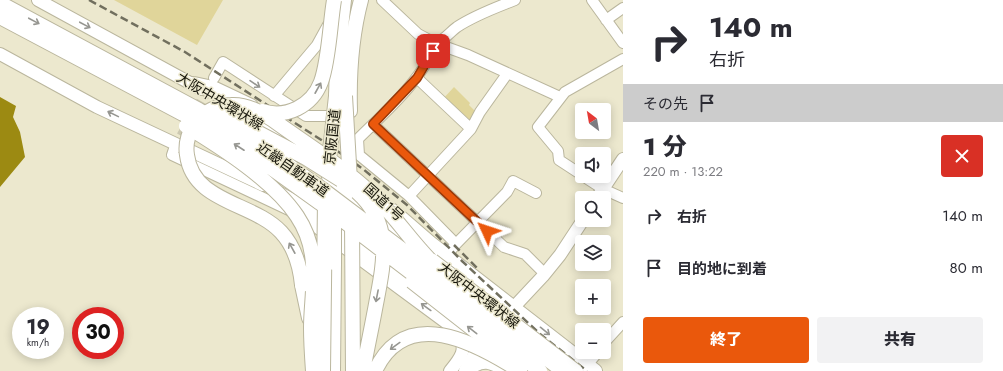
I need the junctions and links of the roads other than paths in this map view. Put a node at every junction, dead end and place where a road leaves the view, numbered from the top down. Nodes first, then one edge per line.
1 (38, 0) edge
2 (354, 0) edge
3 (361, 0) edge
4 (515, 0) edge
5 (592, 0) edge
6 (337, 1) edge
7 (389, 2) edge
8 (0, 3) edge
9 (623, 8) edge
10 (0, 17) edge
11 (606, 20) junction
12 (18, 26) junction
13 (435, 43) junction
14 (623, 43) edge
15 (0, 54) edge
16 (96, 54) junction
17 (623, 59) edge
18 (507, 74) junction
19 (214, 78) tunnel mouth
20 (417, 78) junction
21 (194, 84) joint
22 (274, 96) junction
23 (340, 96) junction
24 (560, 97) junction
25 (258, 116) junction
26 (350, 116) junction
27 (373, 124) junction
28 (471, 129) junction
29 (271, 132) junction
30 (173, 152) dead end
31 (623, 159) edge
32 (575, 171) edge
33 (239, 172) junction
34 (427, 176) junction
35 (590, 183) edge
36 (597, 191) edge
37 (602, 191) edge
38 (536, 193) dead end
39 (409, 196) junction
40 (611, 196) edge
41 (623, 198) edge
42 (302, 216) junction
43 (478, 223) junction
44 (578, 227) edge
45 (430, 243) junction
46 (456, 244) junction
47 (447, 255) junction
48 (339, 263) junction
49 (545, 274) junction
50 (470, 300) junction
51 (514, 307) junction
52 (440, 317) junction
53 (623, 322) edge
54 (311, 328) junction
55 (496, 328) junction
56 (611, 335) edge
57 (479, 348) junction
58 (593, 359) edge
59 (587, 369) edge
60 (464, 370) edge
61 (313, 371) edge
62 (323, 371) edge
63 (333, 371) edge
64 (343, 371) edge
65 (353, 371) edge
66 (363, 371) edge
67 (375, 371) edge
68 (450, 371) edge
69 (509, 371) edge
70 (520, 371) edge
71 (524, 371) edge
72 (540, 371) edge
73 (563, 371) edge

1 -> 21 main road, 大阪中央環状線
2 - 23 highway, 京阪国道
3 - 26 highway, 国道1号
4 - 13 street
5 - 11 street
6 - 22 street
6 - 23 highway, 京阪国道
25 -> 6 highway, bridge
7 - 13 street
8 -> 16 highway, 近畿自動車道, bridge
9 - 11 street
10 - 12 highway, 近畿自動車道, bridge
11 - 14 street
12 - 54 highway, bridge
72 -> 12 highway, 近畿自動車道, bridge
13 - 18 street
13 - 20 street
33 -> 15 main road
16 - 50 highway, 近畿自動車道, bridge
16 -> 66 highway, bridge
17 - 24 street
18 - 24 street
18 - 28 street
19 -> 22 street
20 - 27 street
20 - 28 street
21 - 25 highway
22 - 26 street
23 - 48 highway, bridge
23 - 62 highway, 京阪国道, bridge
23 - 65 highway, bridge
24 - 32 street
25 - 29 main road, 大阪中央環状線
25 - 55 main road
26 - 45 highway, 国道1号
27 - 34 street
27 - 39 street
28 - 34 street
29 - 45 highway
29 - 59 main road, 大阪中央環状線, bridge
30 - 42 street
31 - 37 main road
33 - 42 main road
71 -> 33 main road, bridge
34 - 39 street
34 - 43 street
35 - 36 street
38 - 43 street
39 - 46 street
40 - 41 street
52 -> 42 main road
43 - 46 street
43 - 49 street
44 - 49 main road
45 - 47 highway, 国道1号
46 - 47 street
47 - 51 highway, 国道1号
48 - 63 highway
48 - 64 highway
49 - 51 main road
54 -> 50 highway, bridge
50 - 73 highway, 近畿自動車道, bridge
51 - 55 highway
51 -> 59 highway
52 - 57 main road
52 - 68 main road
53 - 56 street
54 - 61 highway, bridge
55 - 57 highway
57 - 60 highway
57 - 69 highway
58 - 59 street
60 - 69 highway
70 -> 67 highway, bridge

